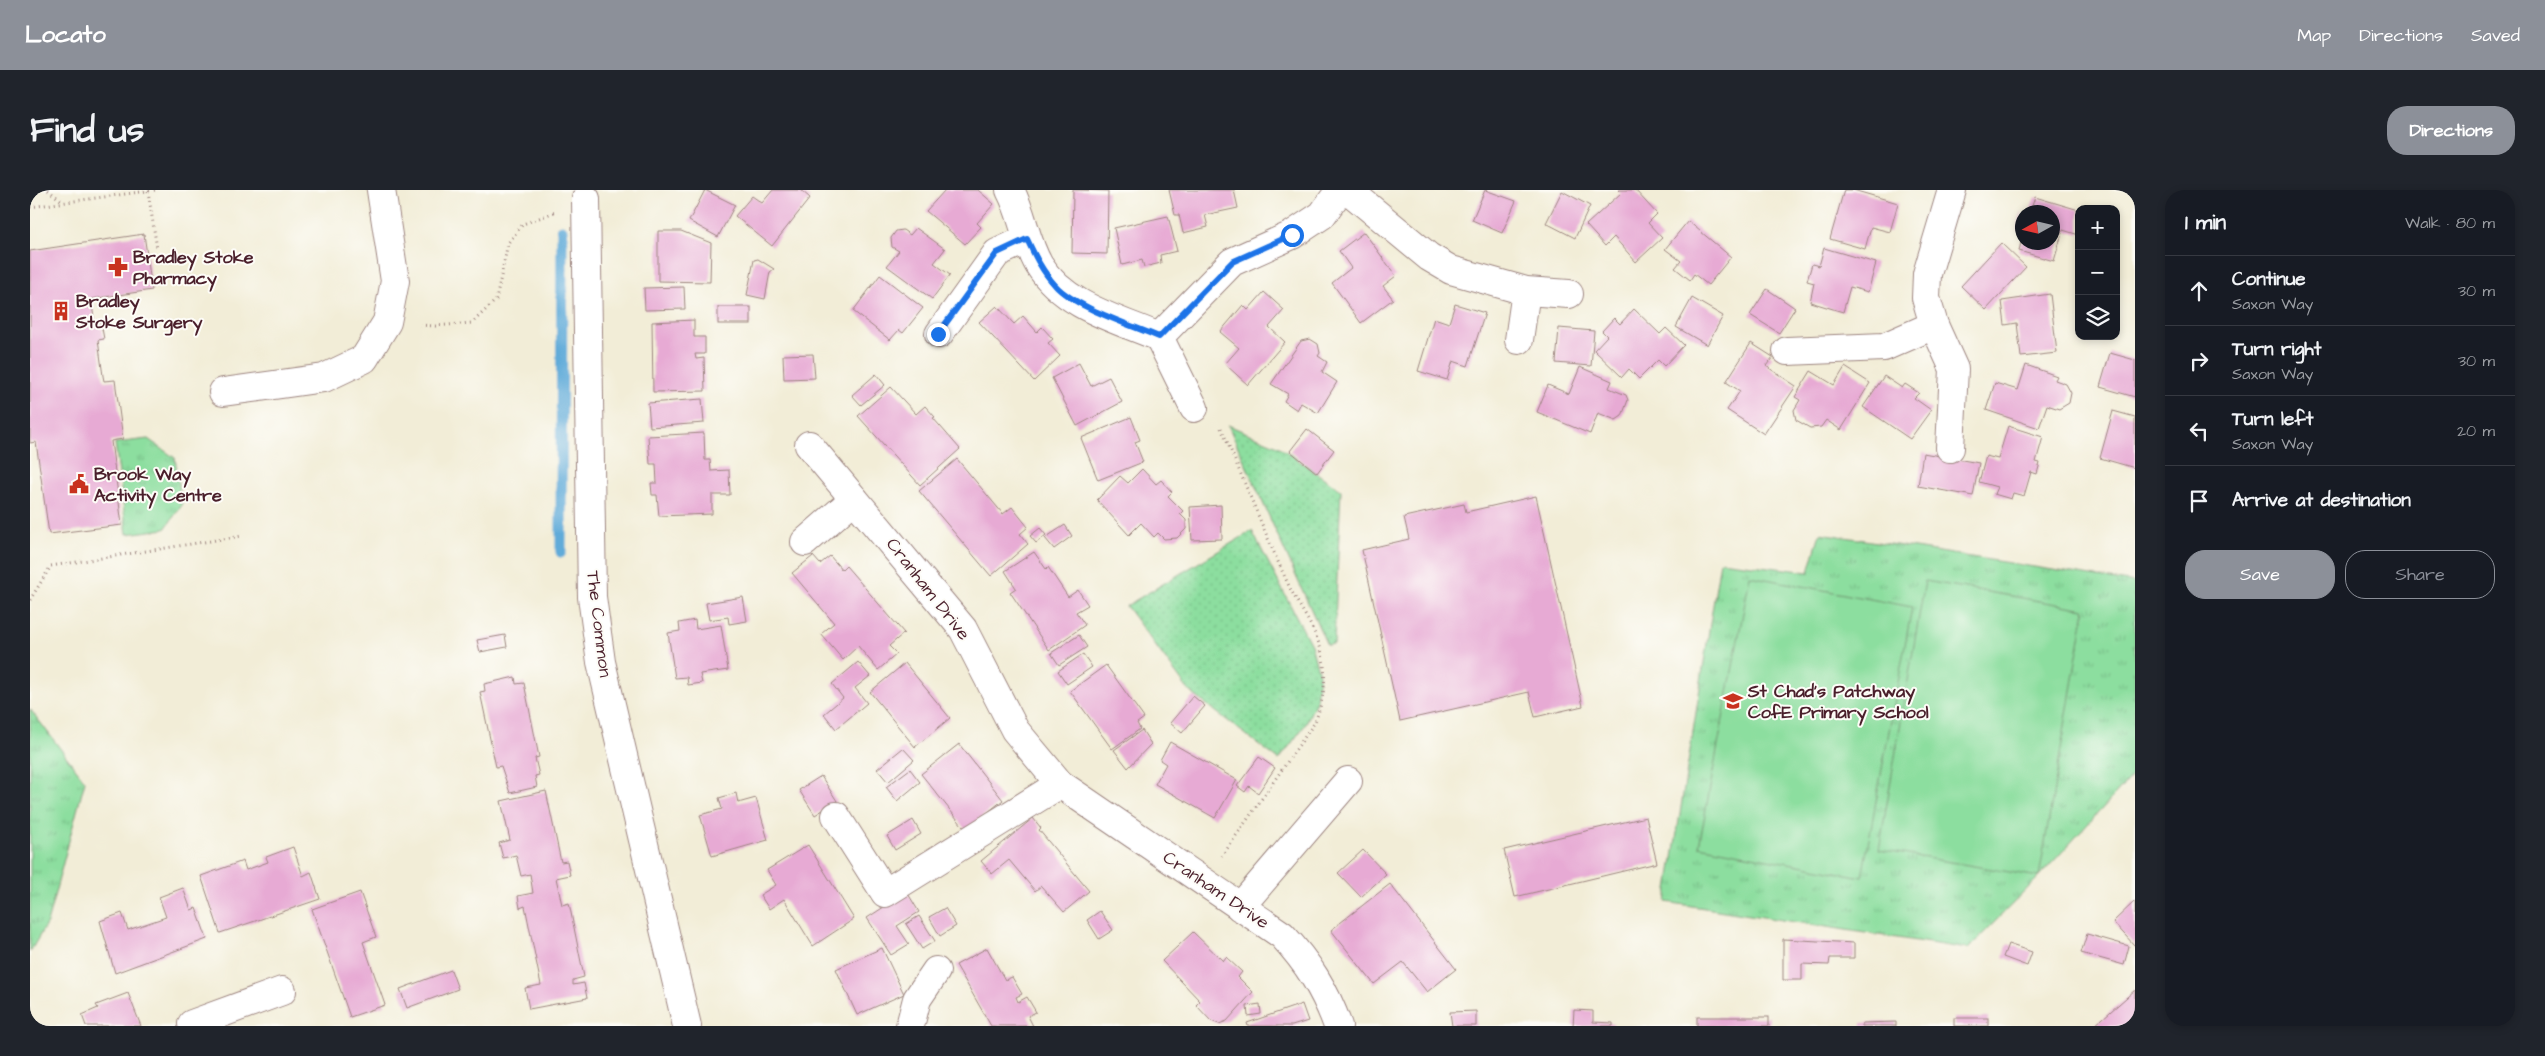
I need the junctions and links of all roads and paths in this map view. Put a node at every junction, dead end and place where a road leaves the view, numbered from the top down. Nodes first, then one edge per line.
1 (48, 190) edge
2 (155, 190) edge
3 (381, 190) edge
4 (1010, 190) edge
5 (1340, 190) edge
6 (1348, 190) edge
7 (1952, 190) edge
8 (148, 191) edge
9 (63, 202) junction
10 (30, 207) edge
11 (579, 208) joint
12 (1027, 239) junction
13 (157, 249) dead end
14 (1526, 290) junction
15 (1570, 294) dead end
16 (387, 322) junction
17 (1934, 325) junction
18 (938, 334) dead end
19 (1159, 337) junction
20 (1519, 340) dead end
21 (1787, 351) dead end
22 (223, 392) dead end
23 (1194, 408) joint
24 (809, 445) dead end
25 (1950, 448) dead end
26 (854, 499) junction
27 (242, 536) dead end
28 (805, 542) dead end
29 (30, 600) edge
30 (1348, 781) dead end
31 (1060, 784) junction
32 (836, 816) dead end
33 (1204, 883) junction
34 (1240, 907) junction
35 (936, 971) dead end
36 (282, 991) dead end
37 (240, 1017) edge
38 (192, 1024) dead end
39 (687, 1026) edge
40 (910, 1026) edge
41 (1338, 1026) edge

1 - 9 path
2 - 8 path
3 - 16 street
4 - 12 street
5 - 19 street
6 - 14 street
7 - 17 street
8 - 9 path
8 - 13 path
9 - 10 path
11 - 16 path
11 - 39 street, The Common
12 - 18 street
12 - 19 street
14 - 15 street
14 - 20 street
16 - 22 street
17 - 21 street
17 - 25 street
19 - 23 street
23 - 33 path
24 - 26 street, Cranham Drive
26 - 28 street
26 - 31 street, Cranham Drive
27 - 29 path
30 - 34 street
31 - 32 street
31 - 33 street, Cranham Drive
33 - 34 street, Cranham Drive
34 - 41 street, Cranham Drive
35 - 40 street
36 - 37 street
37 - 38 street

